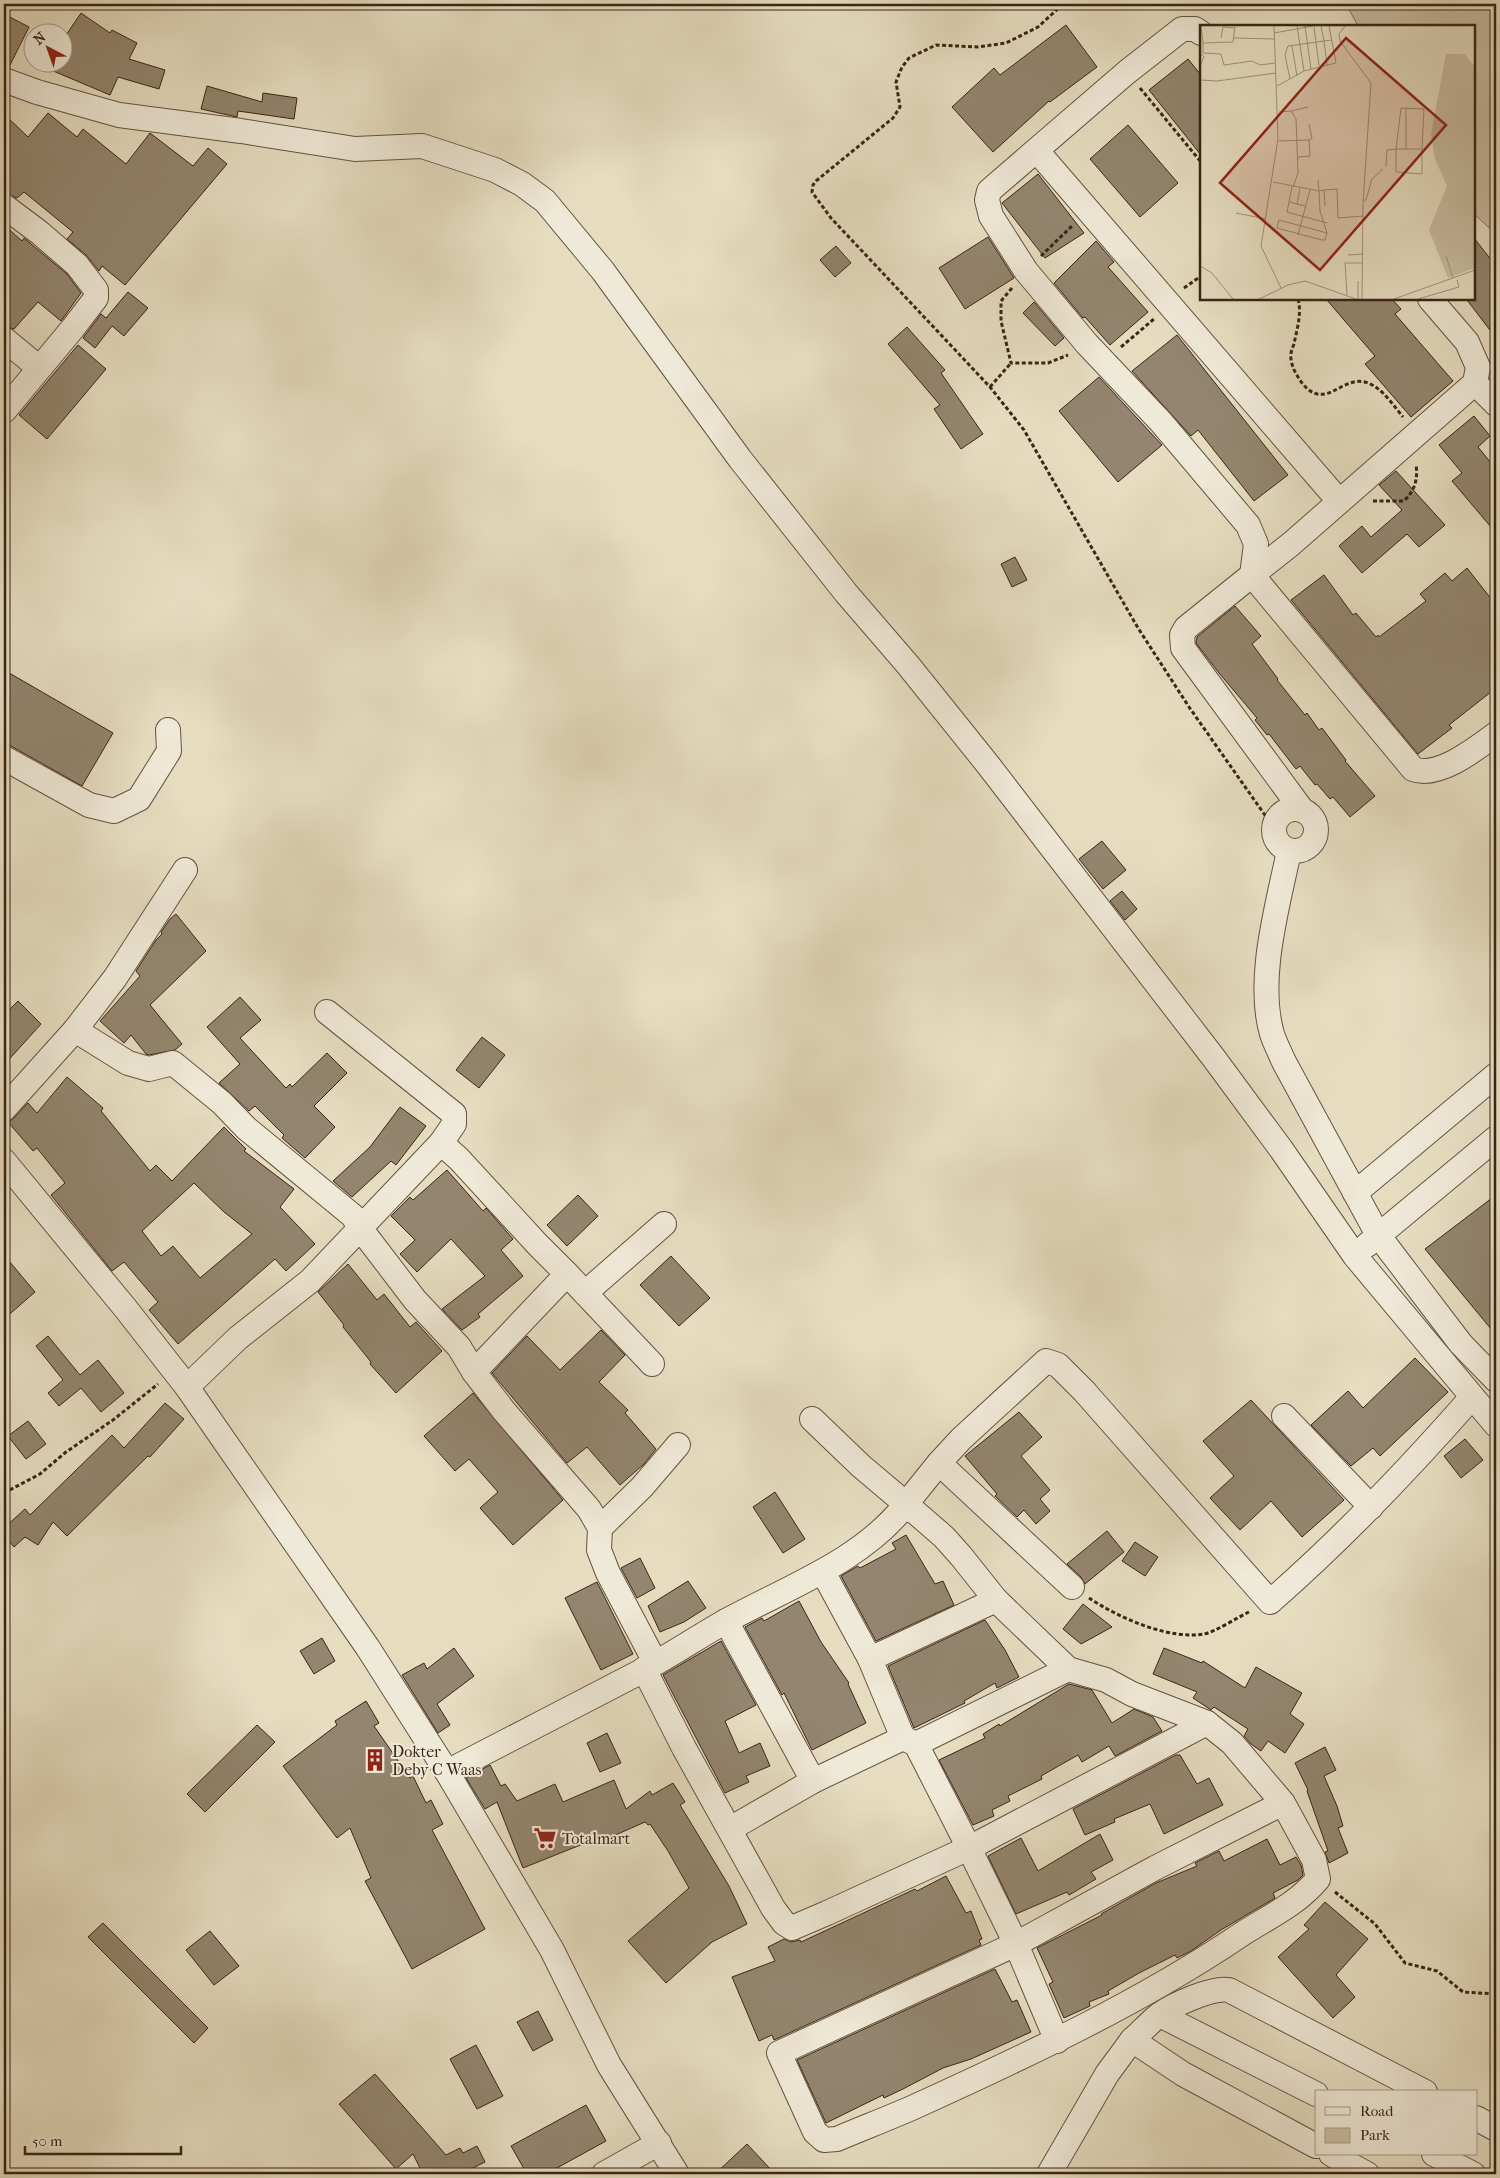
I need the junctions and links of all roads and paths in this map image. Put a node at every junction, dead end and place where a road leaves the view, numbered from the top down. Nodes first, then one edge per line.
1 (1063, 4) edge
2 (1200, 32) edge
3 (1127, 72) junction
4 (4, 80) edge
5 (1037, 151) junction
6 (1200, 161) edge
7 (4, 206) edge
8 (1298, 300) edge
9 (1431, 300) edge
10 (1167, 301) junction
11 (4, 339) edge
12 (1103, 362) junction
13 (1011, 363) dead end
14 (38, 367) junction
15 (1475, 384) junction
16 (990, 387) junction
17 (1496, 404) edge
18 (4, 411) edge
19 (1415, 434) junction
20 (1339, 502) junction
21 (1252, 575) junction
22 (168, 730) dead end
23 (1496, 734) edge
24 (4, 758) edge
25 (1302, 810) junction
26 (1274, 828) junction
27 (1289, 851) junction
28 (186, 870) dead end
29 (327, 1012) dead end
30 (75, 1030) junction
31 (1496, 1075) edge
32 (4, 1109) edge
33 (1496, 1138) edge
34 (441, 1143) junction
35 (4, 1161) edge
36 (1355, 1192) junction
37 (664, 1224) dead end
38 (360, 1228) junction
39 (1378, 1235) junction
40 (1355, 1256) junction
41 (568, 1274) junction
42 (585, 1293) junction
43 (652, 1364) dead end
44 (474, 1372) junction
45 (181, 1379) junction
46 (1496, 1380) edge
47 (1472, 1397) junction
48 (1284, 1416) dead end
49 (812, 1419) dead end
50 (1496, 1425) edge
51 (678, 1445) dead end
52 (938, 1462) junction
53 (4, 1493) edge
54 (906, 1504) junction
55 (1370, 1506) junction
56 (600, 1528) junction
57 (823, 1572) junction
58 (1072, 1588) joint
59 (996, 1600) junction
60 (1270, 1602) junction
61 (726, 1621) junction
62 (870, 1659) junction
63 (650, 1666) junction
64 (1068, 1669) junction
65 (1207, 1723) junction
66 (910, 1741) junction
67 (447, 1772) junction
68 (813, 1781) junction
69 (1283, 1803) junction
70 (730, 1829) junction
71 (969, 1848) junction
72 (1318, 1879) junction
73 (1016, 1944) junction
74 (1496, 1994) edge
75 (1160, 2015) junction
76 (1132, 2040) junction
77 (1057, 2041) junction
78 (1421, 2090) edge
79 (1315, 2093) edge
80 (1478, 2119) edge
81 (1496, 2129) edge
82 (659, 2143) junction
83 (1315, 2145) edge
84 (1335, 2156) edge
85 (1438, 2156) edge
86 (604, 2174) edge
87 (677, 2174) edge
88 (1049, 2174) edge
89 (1367, 2174) edge
90 (1473, 2174) edge

1 - 16 path
2 - 3 street
3 - 5 street
3 - 6 path
4 - 40 street
5 - 10 street
5 - 12 street
7 - 14 street
8 - 19 path
9 - 15 street
10 - 12 path
10 - 20 street
11 - 14 street
12 - 21 street
13 - 16 path
14 - 18 street
15 - 17 street
15 - 19 street
16 - 26 path
19 - 20 street
20 - 21 street
21 - 23 street
21 - 25 street
22 - 24 street
25 - 26 street
25 - 27 street
26 - 27 street
27 - 36 street
28 - 30 street
29 - 34 street
30 - 32 street
30 - 38 street
31 - 36 street
33 - 39 street
34 - 38 street
34 - 41 street
35 - 45 street
36 - 39 street
37 - 42 street
38 - 44 street
38 - 45 street
39 - 40 street
39 - 46 street
40 - 47 street
41 - 42 street
41 - 44 street
42 - 43 street
44 - 56 street
45 - 53 path
45 - 67 street
47 - 50 street
47 - 55 street
48 - 55 street
49 - 54 street
51 - 56 street
52 - 54 street
52 - 58 street
52 - 60 street
54 - 57 street
54 - 59 street
55 - 60 street
56 - 63 street
57 - 61 street
57 - 62 street
58 - 60 path
59 - 62 street
59 - 64 street
61 - 63 street
61 - 68 street
62 - 66 street
63 - 67 street
63 - 70 street
64 - 65 street
64 - 66 street
65 - 69 street
65 - 71 street
66 - 68 street
66 - 71 street
67 - 82 street
68 - 70 street
69 - 72 street
69 - 73 street
70 - 71 street
71 - 73 street
72 - 74 path
72 - 77 street
73 - 77 street
73 - 77 street
75 - 76 street
75 - 78 street
75 - 79 street
76 - 83 street
76 - 88 street
80 - 81 street
82 - 86 street
82 - 87 street
84 - 89 street
85 - 90 street

